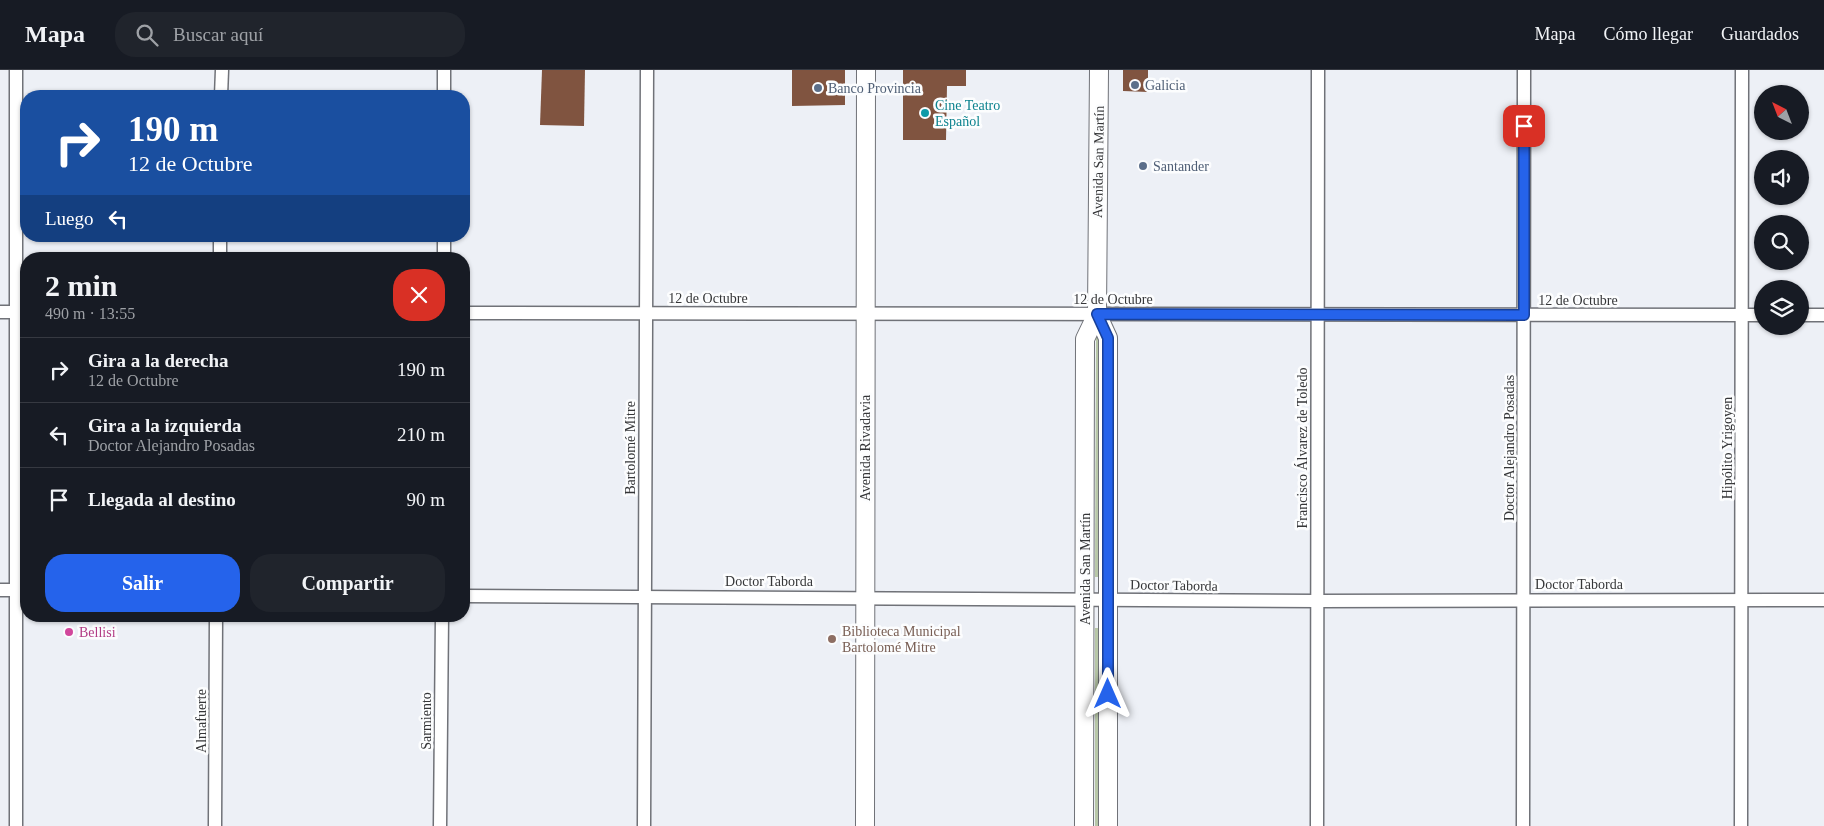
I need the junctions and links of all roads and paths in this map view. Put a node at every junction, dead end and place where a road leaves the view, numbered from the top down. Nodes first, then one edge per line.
1 (16, 70) edge
2 (222, 70) edge
3 (444, 70) edge
4 (646, 70) edge
5 (866, 70) edge
6 (1099, 70) edge
7 (1318, 70) edge
8 (1524, 70) edge
9 (1742, 70) edge
10 (222, 90) edge
11 (444, 90) edge
12 (20, 264) edge
13 (0, 312) edge
14 (20, 312) edge
15 (470, 313) edge
16 (646, 313) junction
17 (865, 314) junction
18 (1097, 314) junction
19 (1318, 314) junction
20 (1524, 315) junction
21 (1742, 315) junction
22 (1754, 315) edge
23 (1809, 315) edge
24 (1824, 315) edge
25 (0, 590) edge
26 (20, 590) edge
27 (645, 595) junction
28 (470, 596) edge
29 (865, 597) junction
30 (1085, 599) junction
31 (1108, 599) junction
32 (1742, 599) junction
33 (1524, 600) junction
34 (1824, 600) edge
35 (1317, 601) junction
36 (20, 622) edge
37 (216, 622) edge
38 (442, 622) edge
39 (16, 826) edge
40 (215, 826) edge
41 (440, 826) edge
42 (644, 826) edge
43 (865, 826) edge
44 (1084, 826) edge
45 (1108, 826) edge
46 (1317, 826) edge
47 (1524, 826) edge
48 (1741, 826) edge

1 - 12 street
2 - 10 street
3 - 11 street
4 - 16 street, Bartolomé Mitre
5 - 17 main road, Avenida Rivadavia
6 - 18 main road, Avenida San Martín
7 - 19 street, Francisco Álvarez de Toledo
8 - 20 street, Doctor Alejandro Posadas
9 - 21 street, Hipólito Yrigoyen
13 - 14 street
15 - 16 street, 12 de Octubre
16 - 17 street, 12 de Octubre
16 - 27 street, Bartolomé Mitre
17 - 18 street, 12 de Octubre
17 - 29 main road, Avenida Rivadavia
18 - 19 street, 12 de Octubre
18 - 30 main road, Avenida San Martín
18 - 31 main road, Avenida San Martín
19 - 20 street, 12 de Octubre
19 - 35 street, Francisco Álvarez de Toledo
20 - 21 street, 12 de Octubre
20 - 33 street, Doctor Alejandro Posadas
21 - 22 street, 12 de Octubre
21 - 32 street, Hipólito Yrigoyen
23 - 24 street
25 - 26 street
27 - 28 street, Doctor Taborda
27 - 29 street, Doctor Taborda
27 - 42 street, Bartolomé Mitre
29 - 30 street, Doctor Taborda
29 - 43 main road, Avenida Rivadavia
30 - 31 street, Doctor Taborda
30 - 44 main road, Avenida San Martín
31 - 35 street, Doctor Taborda
31 - 45 main road, Avenida San Martín
32 - 33 street, Doctor Taborda
32 - 34 street, Doctor Taborda
32 - 48 street, Hipólito Yrigoyen
33 - 35 street, Doctor Taborda
33 - 47 street, Doctor Alejandro Posadas
35 - 46 street, Francisco Álvarez de Toledo
36 - 39 street
37 - 40 street, Almafuerte
38 - 41 street, Sarmiento

